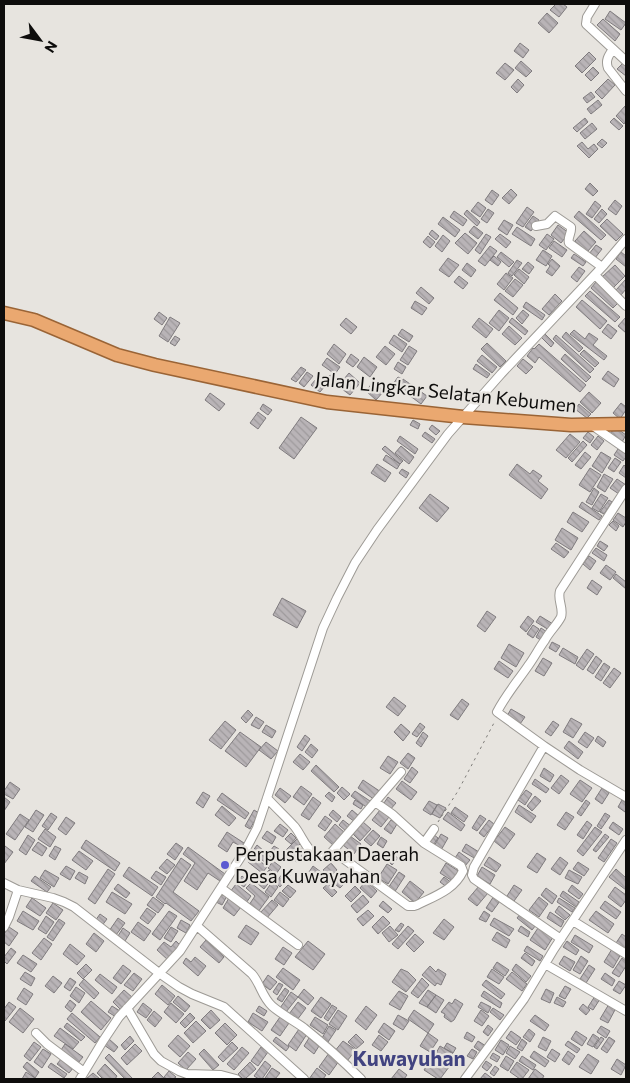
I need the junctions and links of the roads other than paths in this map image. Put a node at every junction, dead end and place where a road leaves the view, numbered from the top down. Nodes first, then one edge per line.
1 (595, 4) edge
2 (613, 49) junction
3 (626, 61) edge
4 (626, 91) edge
5 (536, 226) dead end
6 (626, 239) edge
7 (602, 267) junction
8 (595, 275) junction
9 (626, 306) edge
10 (4, 313) edge
11 (463, 417) junction
12 (626, 424) edge
13 (591, 425) junction
14 (626, 449) edge
15 (626, 489) edge
16 (544, 746) junction
17 (401, 772) dead end
18 (267, 798) junction
19 (626, 798) edge
20 (375, 802) junction
21 (434, 829) road end
22 (626, 840) edge
23 (424, 843) junction
24 (333, 851) junction
25 (474, 867) junction
26 (463, 868) junction
27 (4, 883) edge
28 (221, 888) junction
29 (18, 890) junction
30 (573, 921) junction
31 (197, 926) junction
32 (4, 927) edge
33 (561, 939) junction
34 (298, 946) dead end
35 (626, 954) edge
36 (545, 964) junction
37 (159, 973) junction
38 (128, 1008) junction
39 (626, 1011) edge
40 (36, 1033) dead end
41 (295, 1072) junction
42 (82, 1076) edge
43 (236, 1079) edge
44 (290, 1079) edge
45 (304, 1079) edge
46 (361, 1079) edge
47 (465, 1079) edge

1 - 2 street
2 - 3 street
2 - 4 street
5 - 7 street
6 - 7 street
7 - 8 street
8 - 9 street
8 - 11 street
10 - 11 highway, Jalan Lingkar Selatan Kebumen
11 - 13 highway, Jalan Lingkar Selatan Kebumen
11 - 18 street
12 - 13 highway, Jalan Lingkar Selatan Kebumen
13 - 14 street
15 - 16 street
16 - 19 street
16 - 25 street
17 - 20 street
18 - 24 street
18 - 28 street
20 - 23 street
20 - 24 street
21 - 23 street
22 - 30 street
23 - 26 street
24 - 26 street
25 - 26 street
25 - 33 street
27 - 29 street
28 - 31 street
28 - 34 street
29 - 32 street
29 - 37 street
30 - 33 street
30 - 35 street
31 - 37 street
31 - 46 street
33 - 36 street
36 - 39 street
36 - 47 street
37 - 38 street
37 - 41 street
38 - 42 street
38 - 43 street
40 - 42 street
41 - 44 street
41 - 45 street

